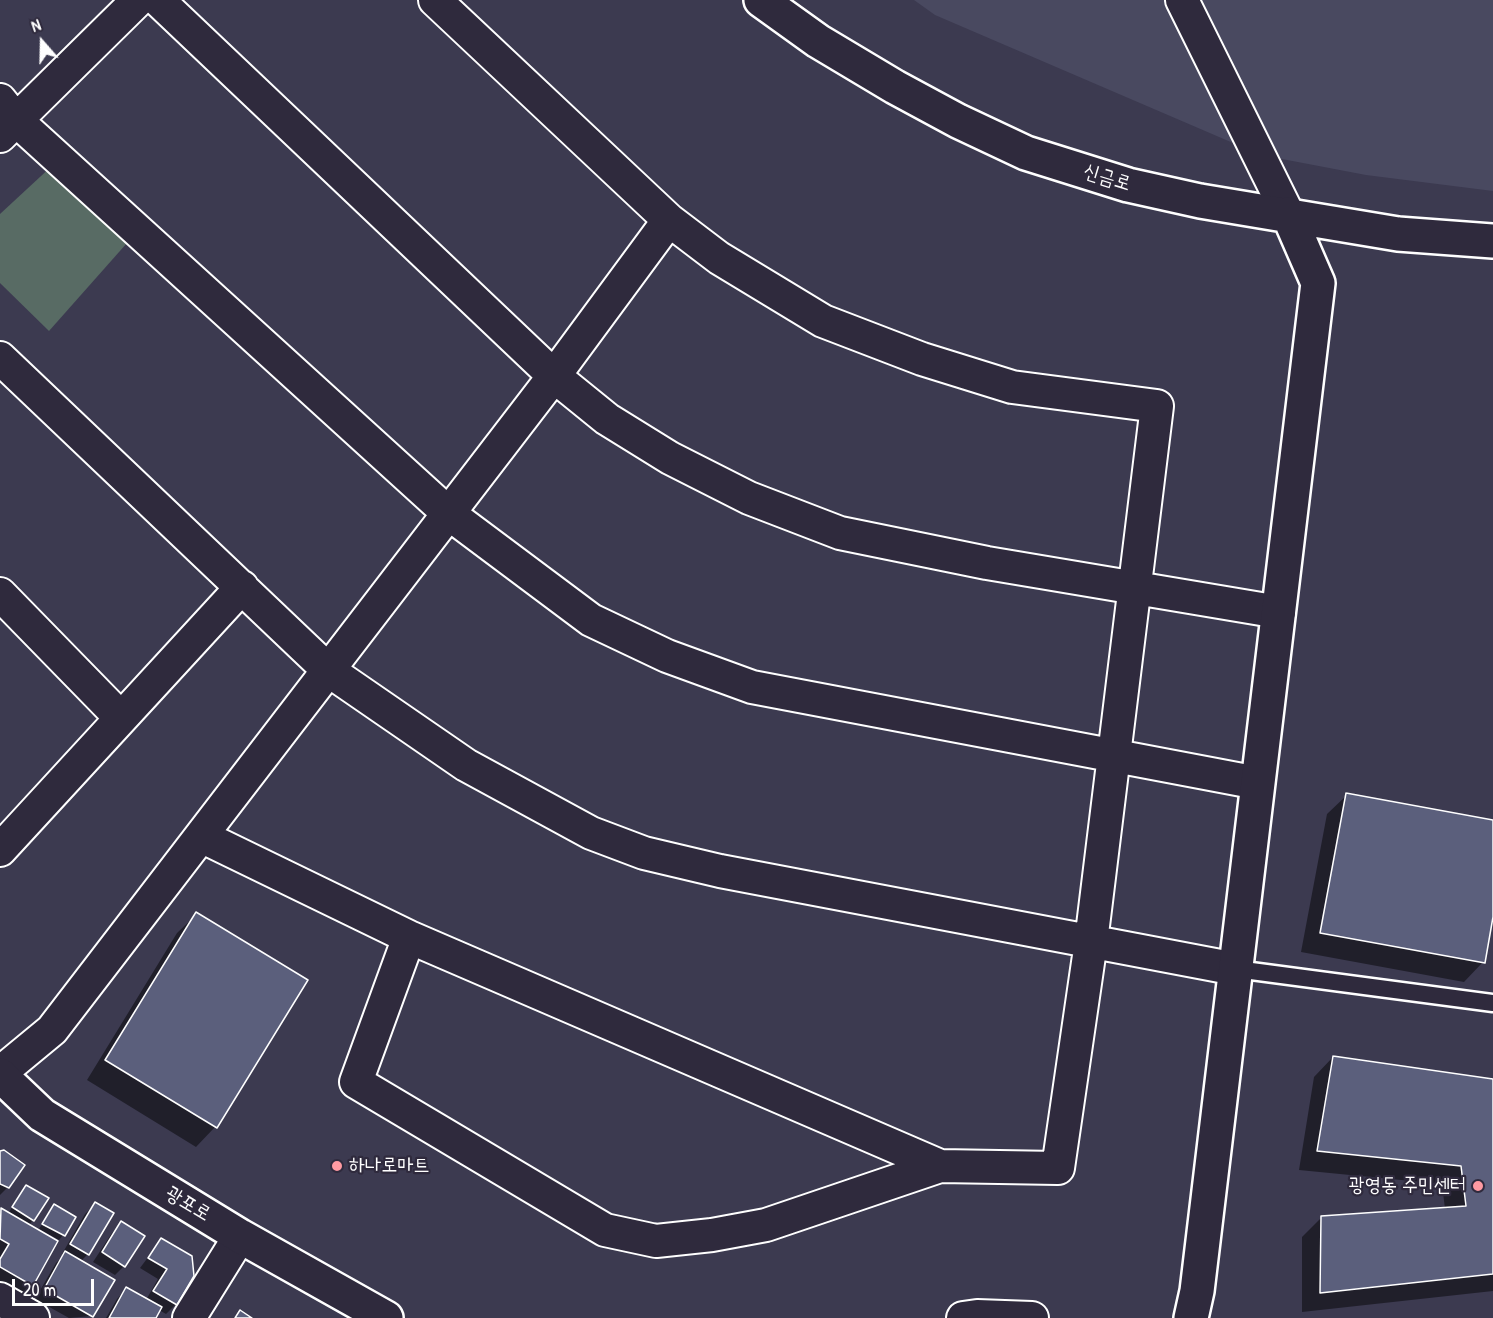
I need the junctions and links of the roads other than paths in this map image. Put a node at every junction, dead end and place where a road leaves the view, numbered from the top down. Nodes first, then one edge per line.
1 (138, 0) edge
2 (158, 0) edge
3 (435, 0) edge
4 (761, 0) edge
5 (1182, 0) edge
6 (5, 119) edge
7 (1288, 214) junction
8 (669, 220) junction
9 (1493, 241) edge
10 (0, 358) edge
11 (554, 376) junction
12 (448, 513) junction
13 (242, 587) junction
14 (1136, 587) junction
15 (0, 594) edge
16 (1279, 612) junction
17 (328, 670) junction
18 (121, 718) junction
19 (1115, 755) junction
20 (1258, 783) junction
21 (201, 836) junction
22 (0, 850) edge
23 (409, 937) junction
24 (1091, 942) junction
25 (1236, 969) junction
26 (1493, 1003) edge
27 (0, 1074) edge
28 (940, 1166) junction
29 (240, 1236) junction
30 (0, 1299) edge
31 (33, 1318) edge
32 (189, 1318) edge
33 (386, 1318) edge
34 (963, 1318) edge
35 (1032, 1318) edge
36 (1191, 1318) edge

1 - 6 street
2 - 11 street
3 - 8 street
4 - 7 street, 신금로
5 - 7 street
6 - 12 street
7 - 9 street, 신금로
7 - 16 street
8 - 11 street
8 - 14 street
10 - 13 street
11 - 12 street
11 - 14 street
12 - 17 street
12 - 19 street
13 - 17 street
13 - 18 street
14 - 16 street
14 - 19 street
15 - 18 street
16 - 20 street
17 - 21 street
17 - 24 street
18 - 22 street
19 - 20 street
19 - 24 street
20 - 25 street
21 - 23 street
21 - 27 street
23 - 28 street
23 - 28 street
24 - 25 street
24 - 28 street
25 - 26 lane
25 - 36 street
27 - 29 street, 광포로
29 - 32 street
29 - 33 street, 광포로
30 - 31 street
34 - 35 street

